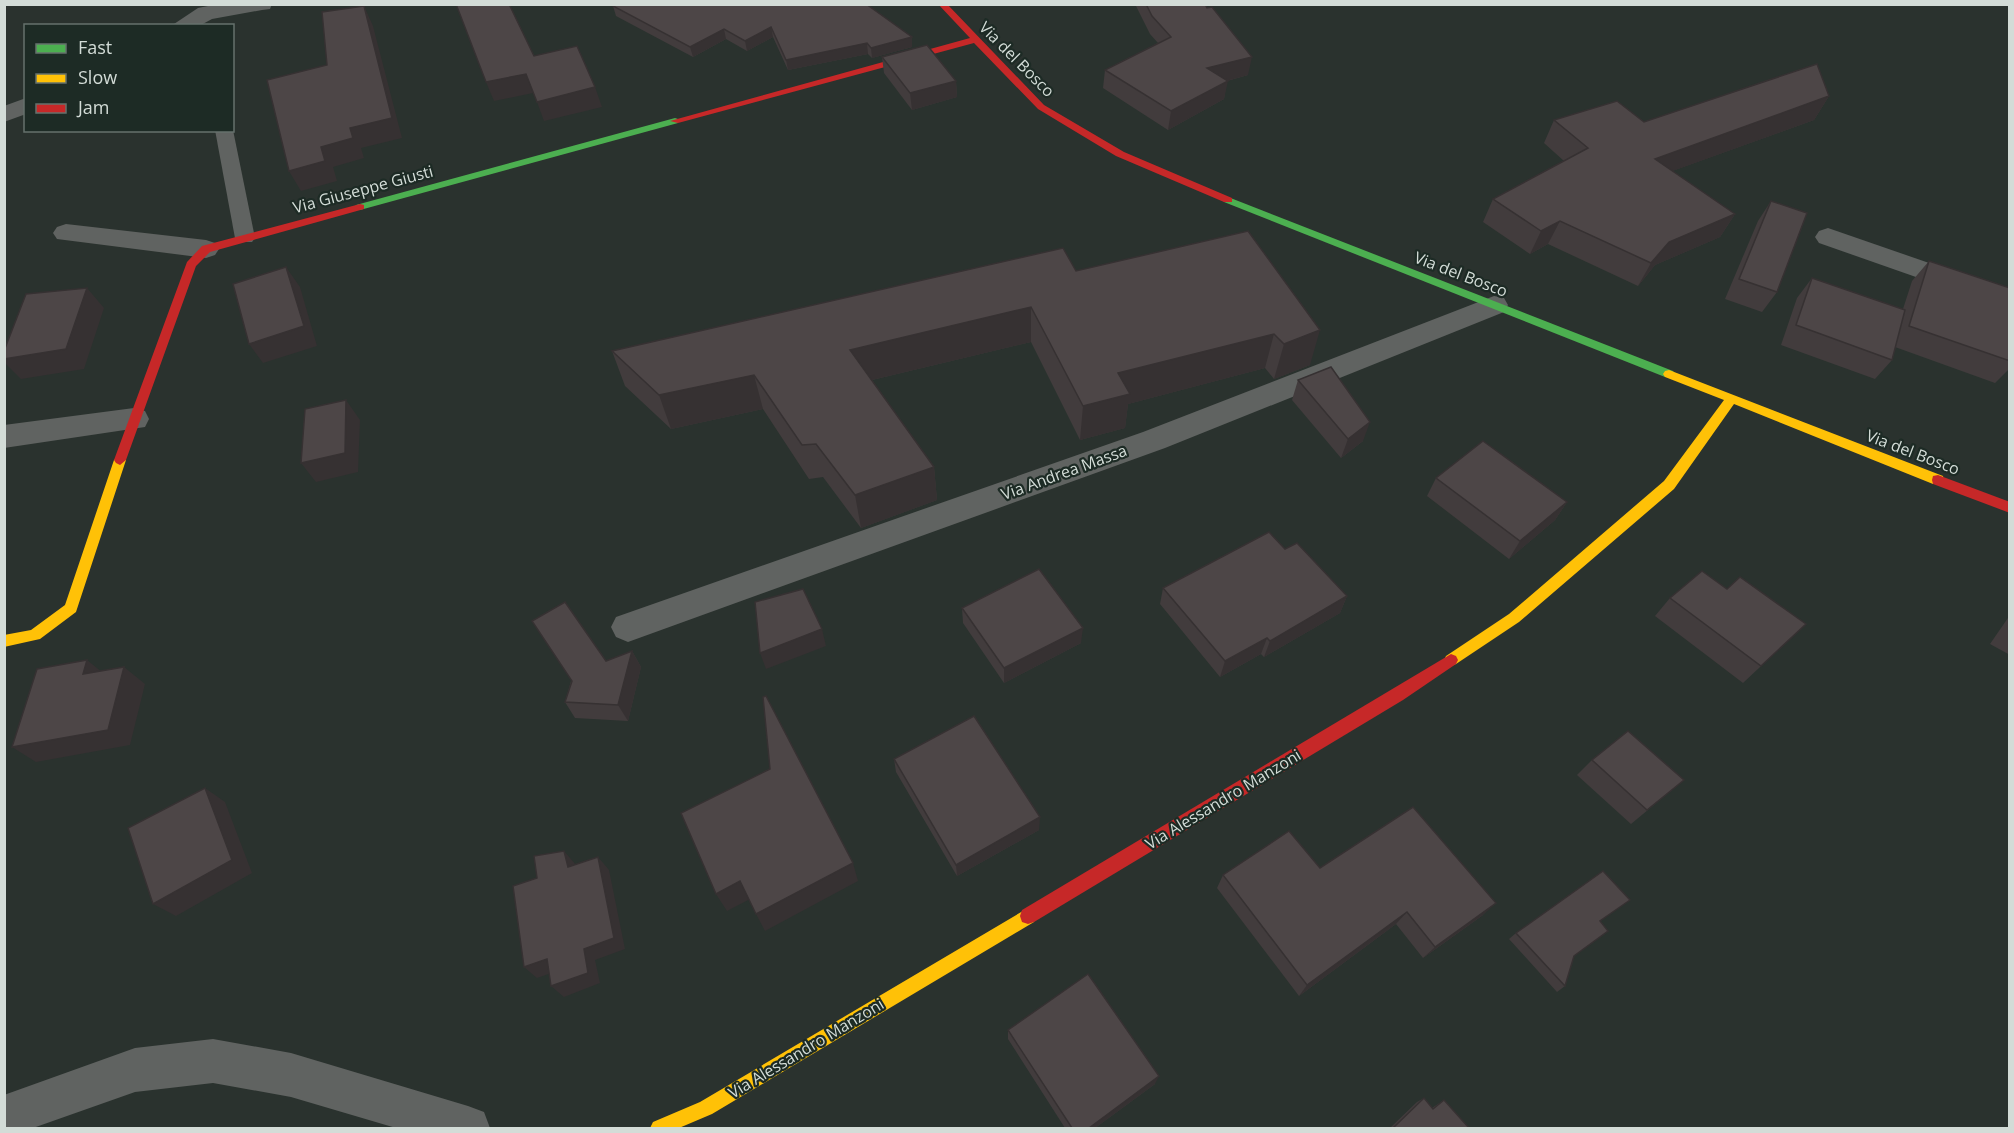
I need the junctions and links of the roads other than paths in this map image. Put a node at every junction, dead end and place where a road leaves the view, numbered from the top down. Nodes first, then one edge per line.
1 (262, 4) edge
2 (942, 4) edge
3 (186, 24) edge
4 (973, 40) junction
5 (24, 106) edge
6 (4, 115) edge
7 (224, 132) edge
8 (66, 233) dead end
9 (1828, 237) dead end
10 (245, 238) junction
11 (206, 249) junction
12 (2010, 301) edge
13 (1494, 305) junction
14 (1732, 398) junction
15 (134, 419) junction
16 (4, 437) edge
17 (2010, 508) edge
18 (628, 627) dead end
19 (4, 641) edge
20 (4, 1117) edge
21 (468, 1128) edge
22 (659, 1128) edge

1 - 3 street
2 - 4 street, Via del Bosco
4 - 10 street, Via Giuseppe Giusti
4 - 13 street, Via del Bosco
5 - 6 street
7 - 10 lane
8 - 11 street
9 - 12 street
10 - 11 street, Via Giuseppe Giusti
11 - 15 street
13 - 14 street, Via del Bosco
13 - 18 street, Via Andrea Massa
14 - 17 street, Via del Bosco
14 - 22 street, Via Alessandro Manzoni
15 - 16 street
15 - 19 street
20 - 21 street

